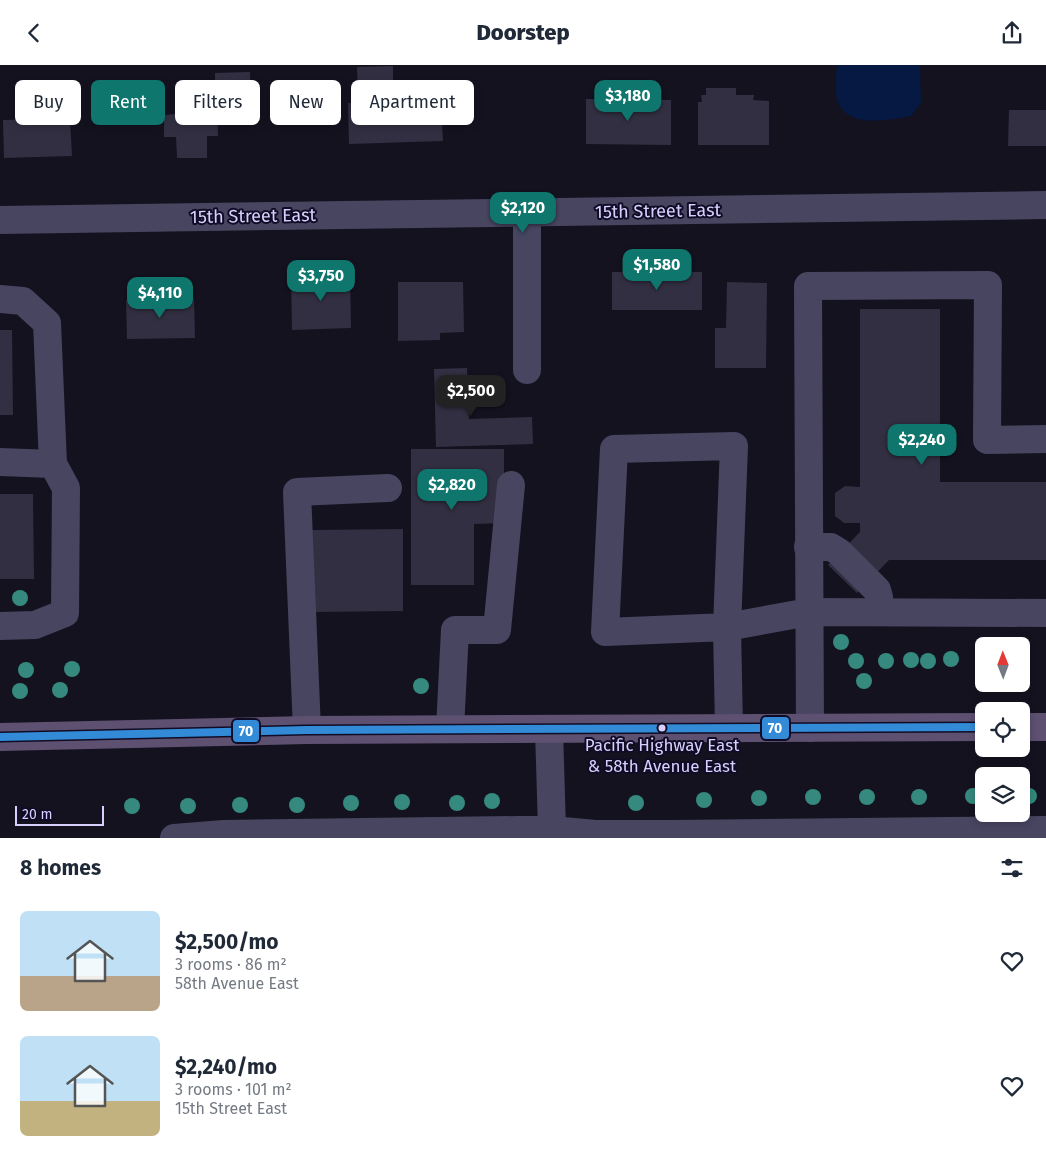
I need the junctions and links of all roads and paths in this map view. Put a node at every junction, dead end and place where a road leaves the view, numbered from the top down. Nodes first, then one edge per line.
1 (1046, 205) edge
2 (527, 213) junction
3 (0, 220) edge
4 (0, 299) edge
5 (527, 370) dead end
6 (1046, 439) edge
7 (0, 462) edge
8 (53, 464) junction
9 (511, 485) dead end
10 (388, 488) dead end
11 (808, 547) junction
12 (809, 612) junction
13 (879, 612) junction
14 (1046, 613) edge
15 (0, 626) edge
16 (727, 627) junction
17 (975, 727) edge
18 (1030, 727) edge
19 (1046, 727) edge
20 (729, 728) junction
21 (810, 728) junction
22 (450, 729) junction
23 (549, 729) junction
24 (307, 730) junction
25 (0, 737) edge
26 (552, 830) junction
27 (1046, 830) edge
28 (710, 836) edge
29 (174, 838) edge

1 - 2 street, 15th Street East
2 - 3 street, 15th Street East
2 - 5 street
4 - 8 street
6 - 11 street
7 - 8 street
8 - 15 street
9 - 22 street
10 - 24 street
11 - 12 street
11 - 13 street
12 - 13 street
12 - 16 street
12 - 21 street
13 - 14 street
16 - 16 street
16 - 20 street
17 - 21 main road
18 - 19 main road
20 - 21 main road
20 - 23 main road
22 - 23 main road
22 - 24 main road
23 - 26 street
24 - 25 main road
26 - 28 street
26 - 29 street
27 - 28 street

